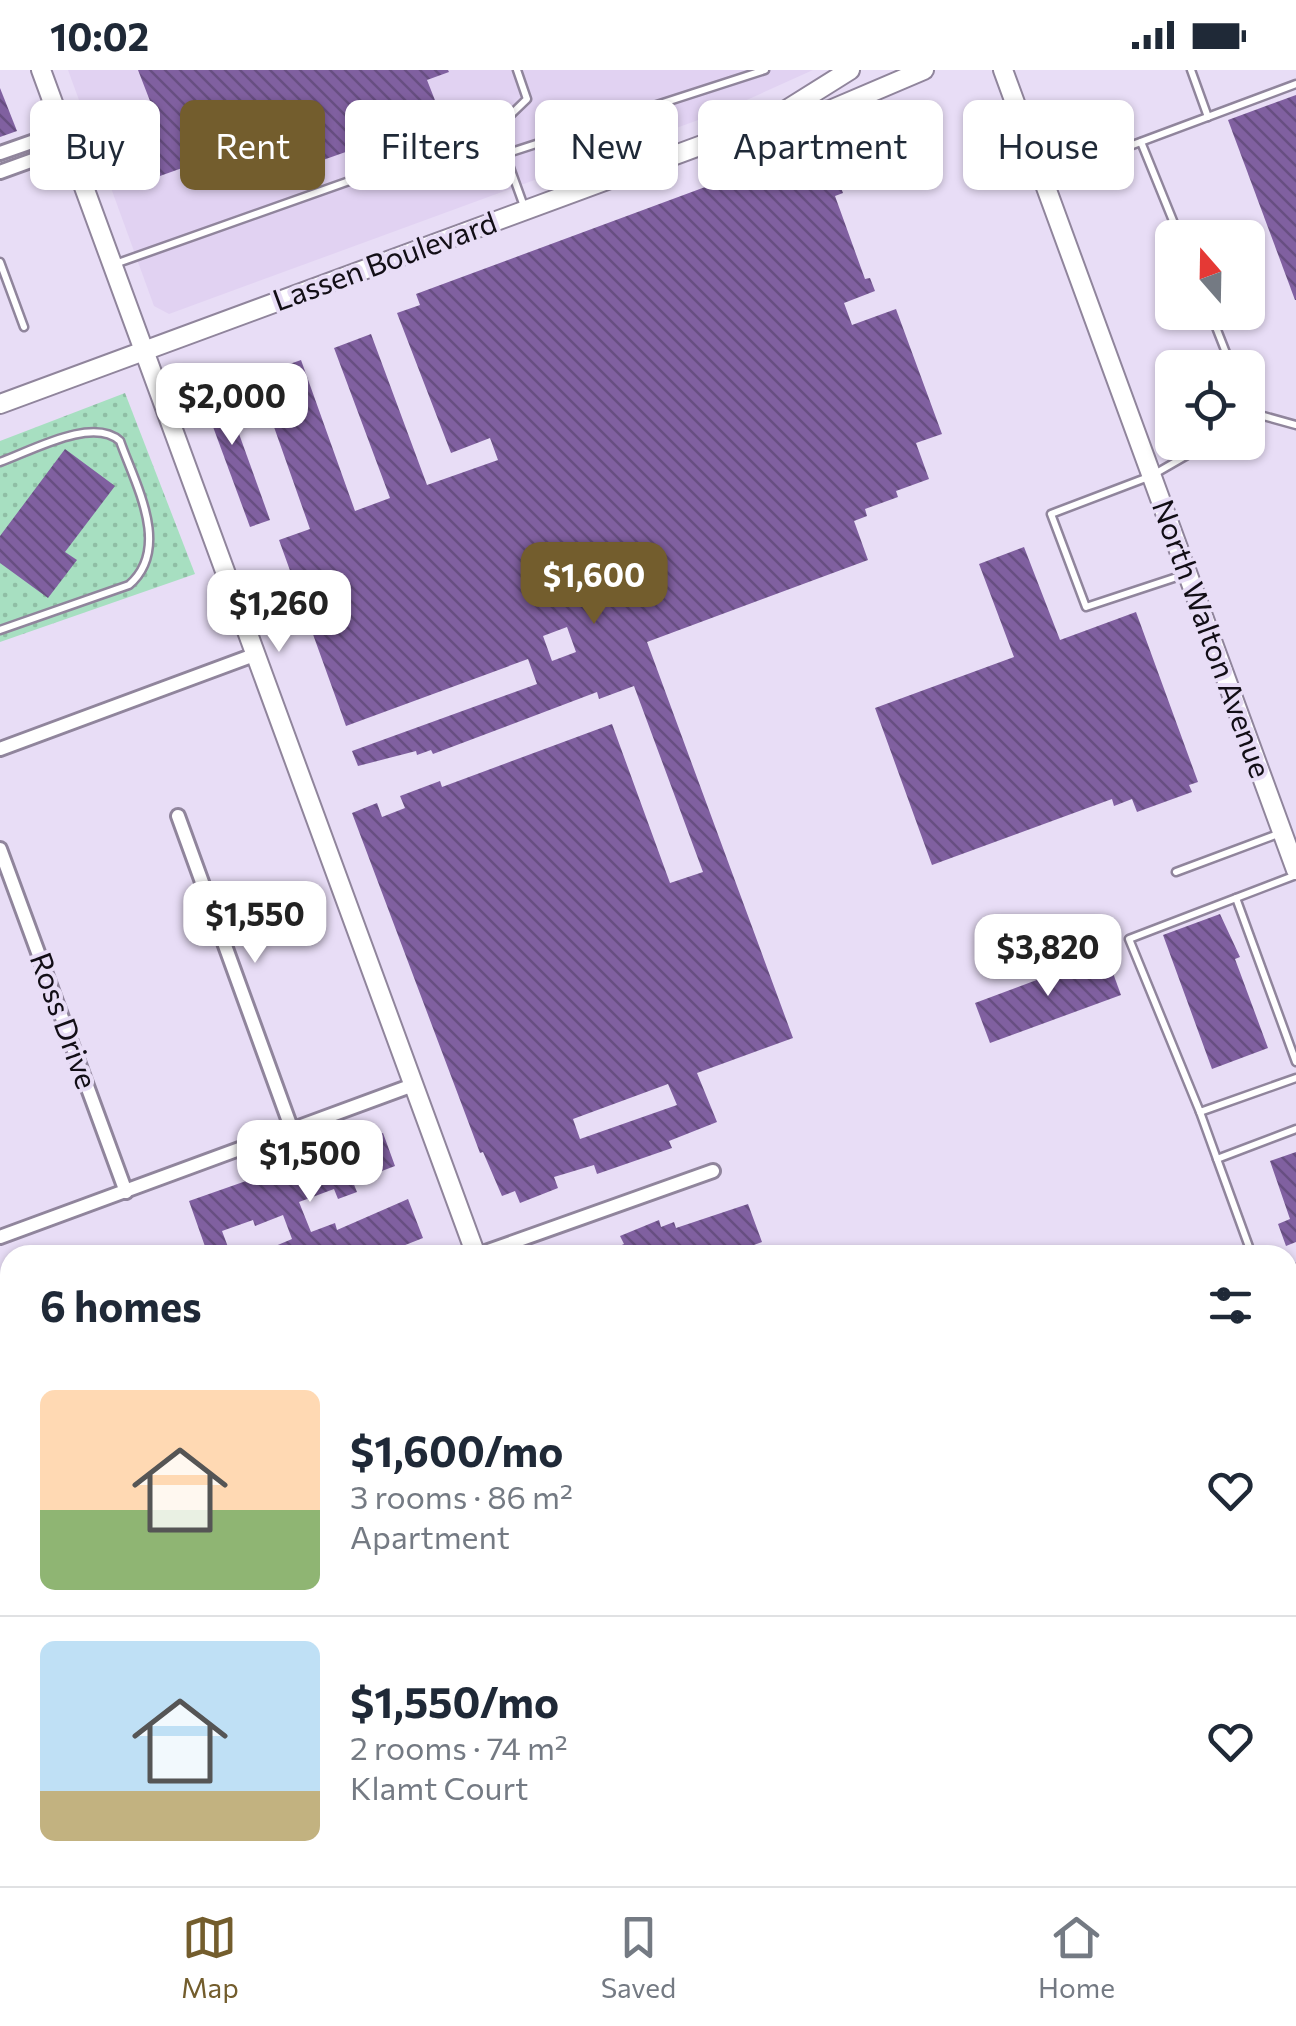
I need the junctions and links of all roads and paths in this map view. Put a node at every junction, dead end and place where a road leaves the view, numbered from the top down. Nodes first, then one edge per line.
1 (41, 70) edge
2 (516, 70) edge
3 (765, 70) edge
4 (850, 70) edge
5 (924, 70) edge
6 (1002, 70) edge
7 (1190, 70) edge
8 (1296, 84) edge
9 (52, 100) edge
10 (802, 100) edge
11 (854, 100) edge
12 (1013, 100) edge
13 (515, 111) edge
14 (1208, 117) junction
15 (1141, 142) junction
16 (1134, 145) edge
17 (698, 146) edge
18 (30, 147) edge
19 (515, 151) edge
20 (0, 153) edge
21 (30, 157) edge
22 (0, 172) edge
23 (345, 182) edge
24 (515, 182) edge
25 (85, 190) edge
26 (1046, 190) edge
27 (525, 210) junction
28 (1173, 220) edge
29 (0, 262) edge
30 (112, 265) junction
31 (24, 327) dead end
32 (142, 352) junction
33 (0, 404) edge
34 (1265, 416) edge
35 (1296, 425) edge
36 (1179, 460) edge
37 (0, 462) edge
38 (1152, 476) junction
39 (1187, 574) junction
40 (0, 630) edge
41 (254, 656) junction
42 (0, 749) edge
43 (178, 816) dead end
44 (1289, 830) edge
45 (0, 849) edge
46 (1176, 872) dead end
47 (1296, 872) edge
48 (1236, 898) junction
49 (1296, 1062) edge
50 (1296, 1078) edge
51 (412, 1085) junction
52 (1200, 1112) junction
53 (1296, 1129) edge
54 (292, 1130) junction
55 (1217, 1159) junction
56 (713, 1170) dead end
57 (126, 1192) junction
58 (0, 1237) edge
59 (472, 1245) edge
60 (504, 1245) edge
61 (1248, 1245) edge

1 - 9 street
2 - 13 lane
3 - 19 lane
4 - 10 street, Lassen Boulevard
5 - 11 street, Lassen Boulevard
6 - 12 street, North Walton Avenue
7 - 14 lane
8 - 14 lane
14 - 15 lane
15 - 16 lane
15 - 28 lane
17 - 27 street, Lassen Boulevard
18 - 20 street
21 - 22 street
23 - 30 lane
24 - 27 lane
25 - 30 street
26 - 38 street, North Walton Avenue
27 - 32 street, Lassen Boulevard
29 - 31 lane
30 - 32 street
32 - 33 street, Lassen Boulevard
32 - 41 street
34 - 35 lane
36 - 38 lane
37 - 40 lane
38 - 39 street, North Walton Avenue
38 - 39 lane
39 - 44 street, North Walton Avenue
41 - 42 street
41 - 51 street
43 - 54 street
44 - 46 lane
44 - 47 street, North Walton Avenue
45 - 57 street, Ross Drive
47 - 48 lane
48 - 49 lane
48 - 52 lane
50 - 52 lane
51 - 54 street
51 - 59 street
52 - 55 lane
53 - 55 lane
54 - 57 street
55 - 61 lane
56 - 60 street
57 - 58 street

